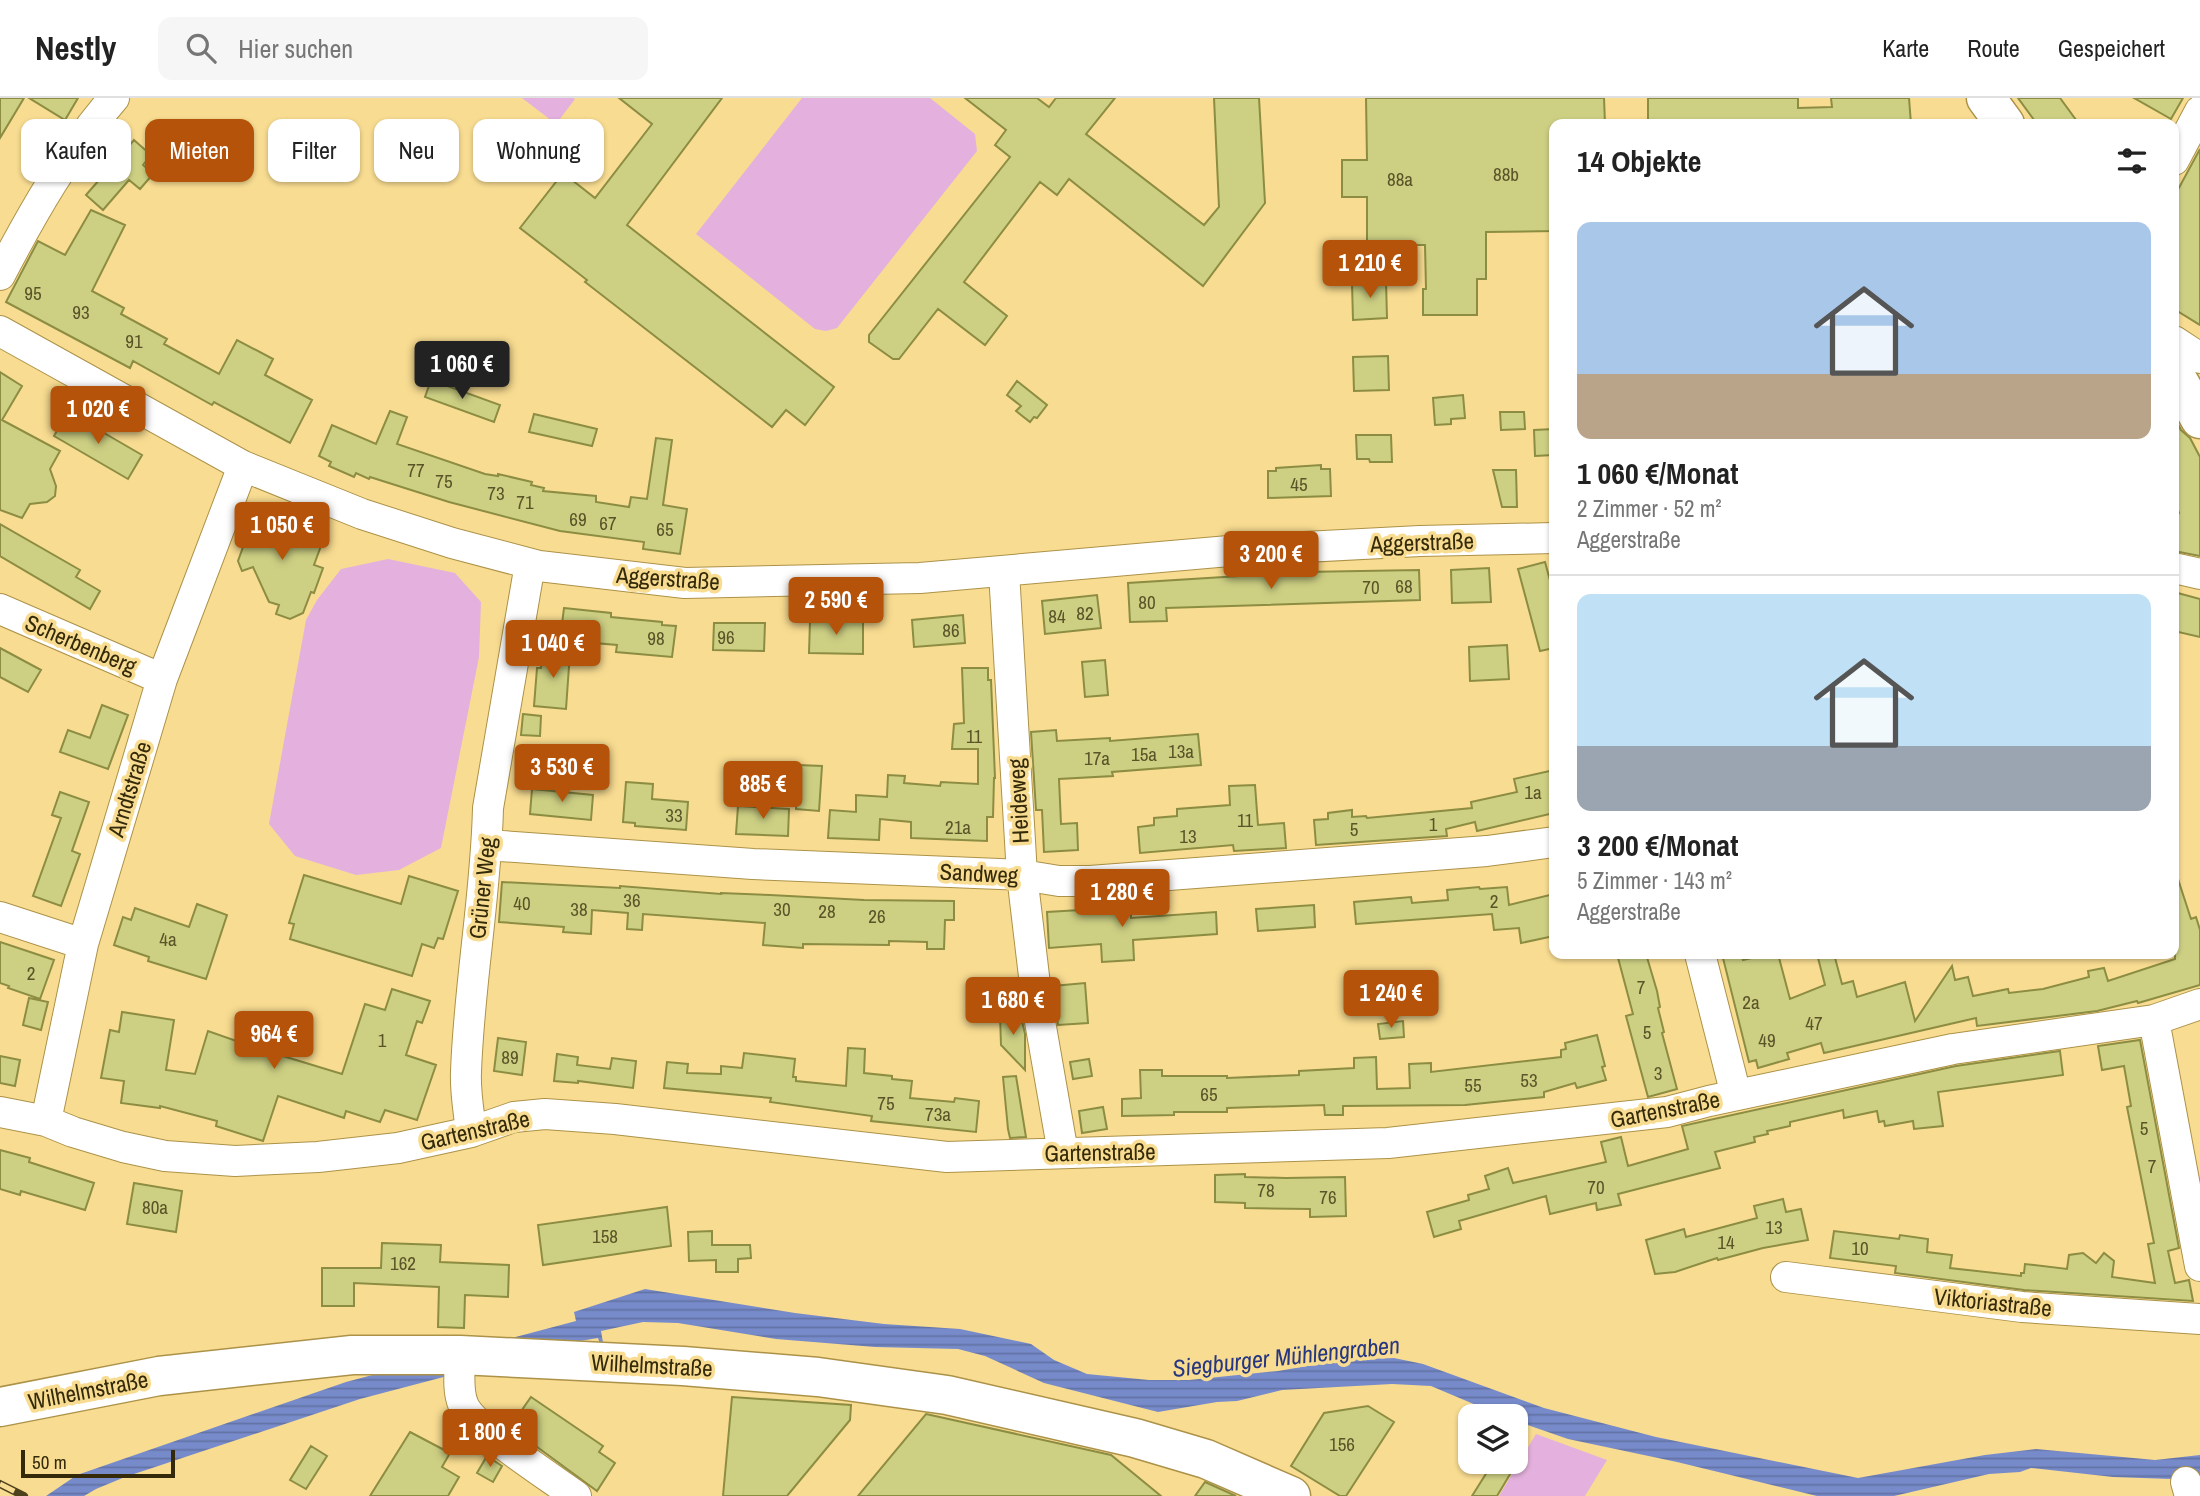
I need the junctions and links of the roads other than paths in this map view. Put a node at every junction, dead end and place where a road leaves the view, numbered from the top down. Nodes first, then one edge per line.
1 (114, 98) edge
2 (1986, 98) edge
3 (2200, 111) edge
4 (2001, 119) edge
5 (2179, 151) edge
6 (0, 275) edge
7 (0, 331) edge
8 (2179, 344) edge
9 (2200, 358) edge
10 (2179, 382) edge
11 (2200, 419) edge
12 (243, 466) junction
13 (1549, 538) edge
14 (530, 564) junction
15 (2179, 569) edge
16 (1004, 572) junction
17 (2200, 574) edge
18 (0, 609) edge
19 (162, 679) junction
20 (1549, 843) edge
21 (487, 845) junction
22 (1022, 875) junction
23 (0, 917) edge
24 (83, 944) junction
25 (1701, 959) edge
26 (2200, 1004) edge
27 (2154, 1020) junction
28 (1737, 1096) junction
29 (0, 1112) edge
30 (46, 1121) junction
31 (471, 1132) junction
32 (1063, 1153) junction
33 (2200, 1266) edge
34 (1786, 1277) dead end
35 (2200, 1319) edge
36 (460, 1355) junction
37 (0, 1407) edge
38 (576, 1496) edge
39 (1291, 1496) edge

1 - 6 street
2 - 4 main road
3 - 5 street
7 - 12 street, Aggerstraße
8 - 9 street
10 - 11 main road
12 - 14 street, Aggerstraße
12 - 19 street, Arndtstraße
13 - 16 street, Aggerstraße
14 - 16 street, Aggerstraße
14 - 21 street, Grüner Weg
15 - 17 street
16 - 22 street, Heideweg
18 - 19 street, Scherbenberg
19 - 24 street, Arndtstraße
20 - 22 street, Sandweg
21 - 22 street, Sandweg
21 - 31 street, Grüner Weg
22 - 32 street, Heideweg
23 - 24 street
24 - 30 street, Arndtstraße
25 - 28 street
26 - 27 street, Gartenstraße
27 - 28 street, Gartenstraße
27 - 33 street
28 - 32 street, Gartenstraße
29 - 30 street, Gartenstraße
30 - 31 street, Gartenstraße
31 - 32 street, Gartenstraße
34 - 35 street, Viktoriastraße
36 - 37 main road, Wilhelmstraße
36 - 38 street
36 - 39 main road, Wilhelmstraße

